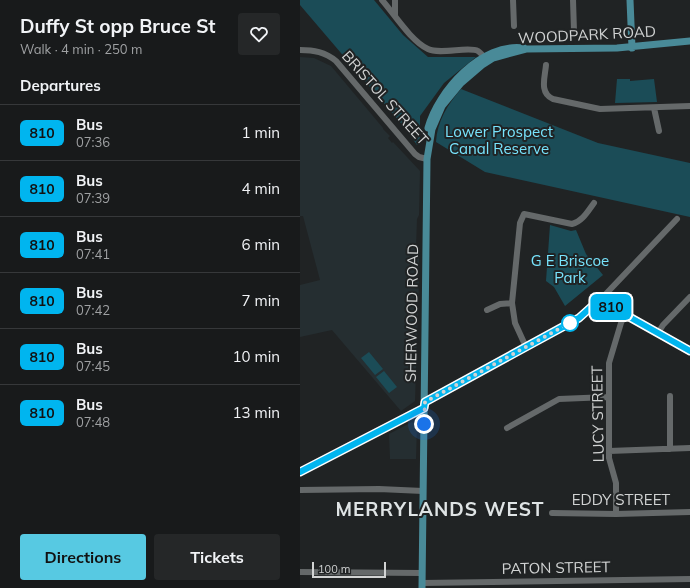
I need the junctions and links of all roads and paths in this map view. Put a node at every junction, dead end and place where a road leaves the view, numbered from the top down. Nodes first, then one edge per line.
1 (382, 0) edge
2 (395, 0) edge
3 (513, 0) edge
4 (573, 0) edge
5 (630, 0) edge
6 (395, 16) junction
7 (514, 26) dead end
8 (574, 31) dead end
9 (690, 41) edge
10 (632, 48) junction
11 (300, 50) edge
12 (486, 59) junction
13 (546, 65) dead end
14 (690, 106) edge
15 (654, 108) junction
16 (659, 131) dead end
17 (428, 159) junction
18 (594, 203) dead end
19 (677, 219) dead end
20 (690, 296) edge
21 (599, 300) junction
22 (512, 303) junction
23 (487, 310) dead end
24 (625, 315) junction
25 (658, 333) junction
26 (526, 347) junction
27 (690, 351) edge
28 (670, 396) dead end
29 (608, 397) junction
30 (425, 405) junction
31 (507, 428) dead end
32 (690, 448) edge
33 (670, 449) junction
34 (609, 451) junction
35 (300, 472) edge
36 (300, 490) edge
37 (423, 490) junction
38 (690, 512) edge
39 (552, 513) dead end
40 (616, 514) junction
41 (300, 572) edge
42 (422, 572) junction
43 (690, 579) edge
44 (630, 580) junction
45 (422, 585) edge
46 (510, 585) edge
47 (630, 587) edge

1 - 6 street
2 - 6 street
3 - 7 street
4 - 8 street
5 - 10 main road
6 - 12 street
9 - 10 main road, WOODPARK ROAD
10 - 12 main road, WOODPARK ROAD
11 - 17 street, BRISTOL STREET
12 - 17 main road, SHERWOOD ROAD
13 - 15 street
14 - 15 street
15 - 16 street
17 - 30 main road, SHERWOOD ROAD
18 - 22 street
19 - 21 street
20 - 25 street
21 - 24 street
21 - 26 street
22 - 23 street
22 - 26 street
24 - 25 street
24 - 29 street, LUCY STREET
25 - 27 street
26 - 30 street
28 - 33 street
29 - 31 street
29 - 34 street, LUCY STREET
30 - 35 street
30 - 37 main road, SHERWOOD ROAD
32 - 33 street
33 - 34 street
34 - 40 street, LUCY STREET
36 - 37 street
37 - 42 main road, SHERWOOD ROAD
38 - 40 street, EDDY STREET
39 - 40 street, EDDY STREET
41 - 42 street
42 - 45 main road, SHERWOOD ROAD
43 - 44 street, PATON STREET
44 - 46 street, PATON STREET
44 - 47 street
45 - 46 street, PATON STREET

